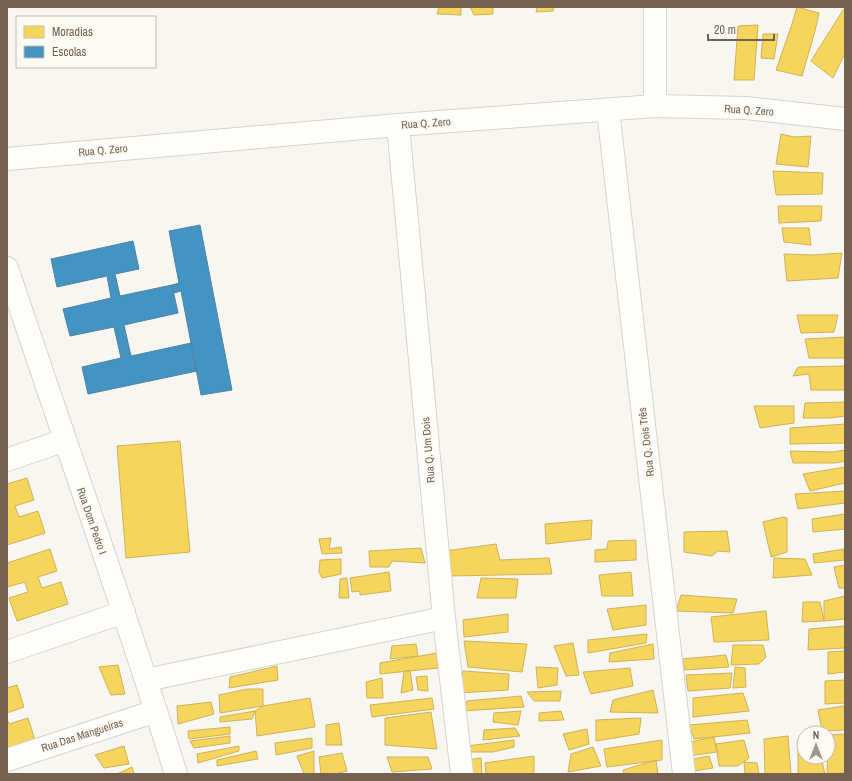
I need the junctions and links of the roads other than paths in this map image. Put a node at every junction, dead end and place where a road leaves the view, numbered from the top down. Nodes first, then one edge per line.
1 (655, 7) edge
2 (655, 106) junction
3 (608, 110) junction
4 (845, 119) edge
5 (398, 125) junction
6 (7, 159) edge
7 (7, 268) edge
8 (65, 440) junction
9 (7, 460) edge
10 (124, 612) junction
11 (444, 618) junction
12 (7, 652) edge
13 (146, 680) junction
14 (156, 711) junction
15 (7, 760) edge
16 (176, 774) edge
17 (462, 774) edge
18 (684, 774) edge

1 - 2 street
2 - 3 street, Rua Q. Zero
2 - 4 street, Rua Q. Zero
3 - 5 street, Rua Q. Zero
3 - 18 street, Rua Q. Dois Três
5 - 6 street, Rua Q. Zero
5 - 11 street, Rua Q. Um Dois
7 - 8 street, Rua Dom Pedro I
8 - 9 street
8 - 10 street, Rua Dom Pedro I
10 - 12 street
10 - 13 street, Rua Dom Pedro I
11 - 13 street
11 - 17 street, Rua Q. Um Dois
13 - 14 street, Rua Dom Pedro I
14 - 15 street, Rua Das Mangueiras
14 - 16 street, Rua Dom Pedro I

